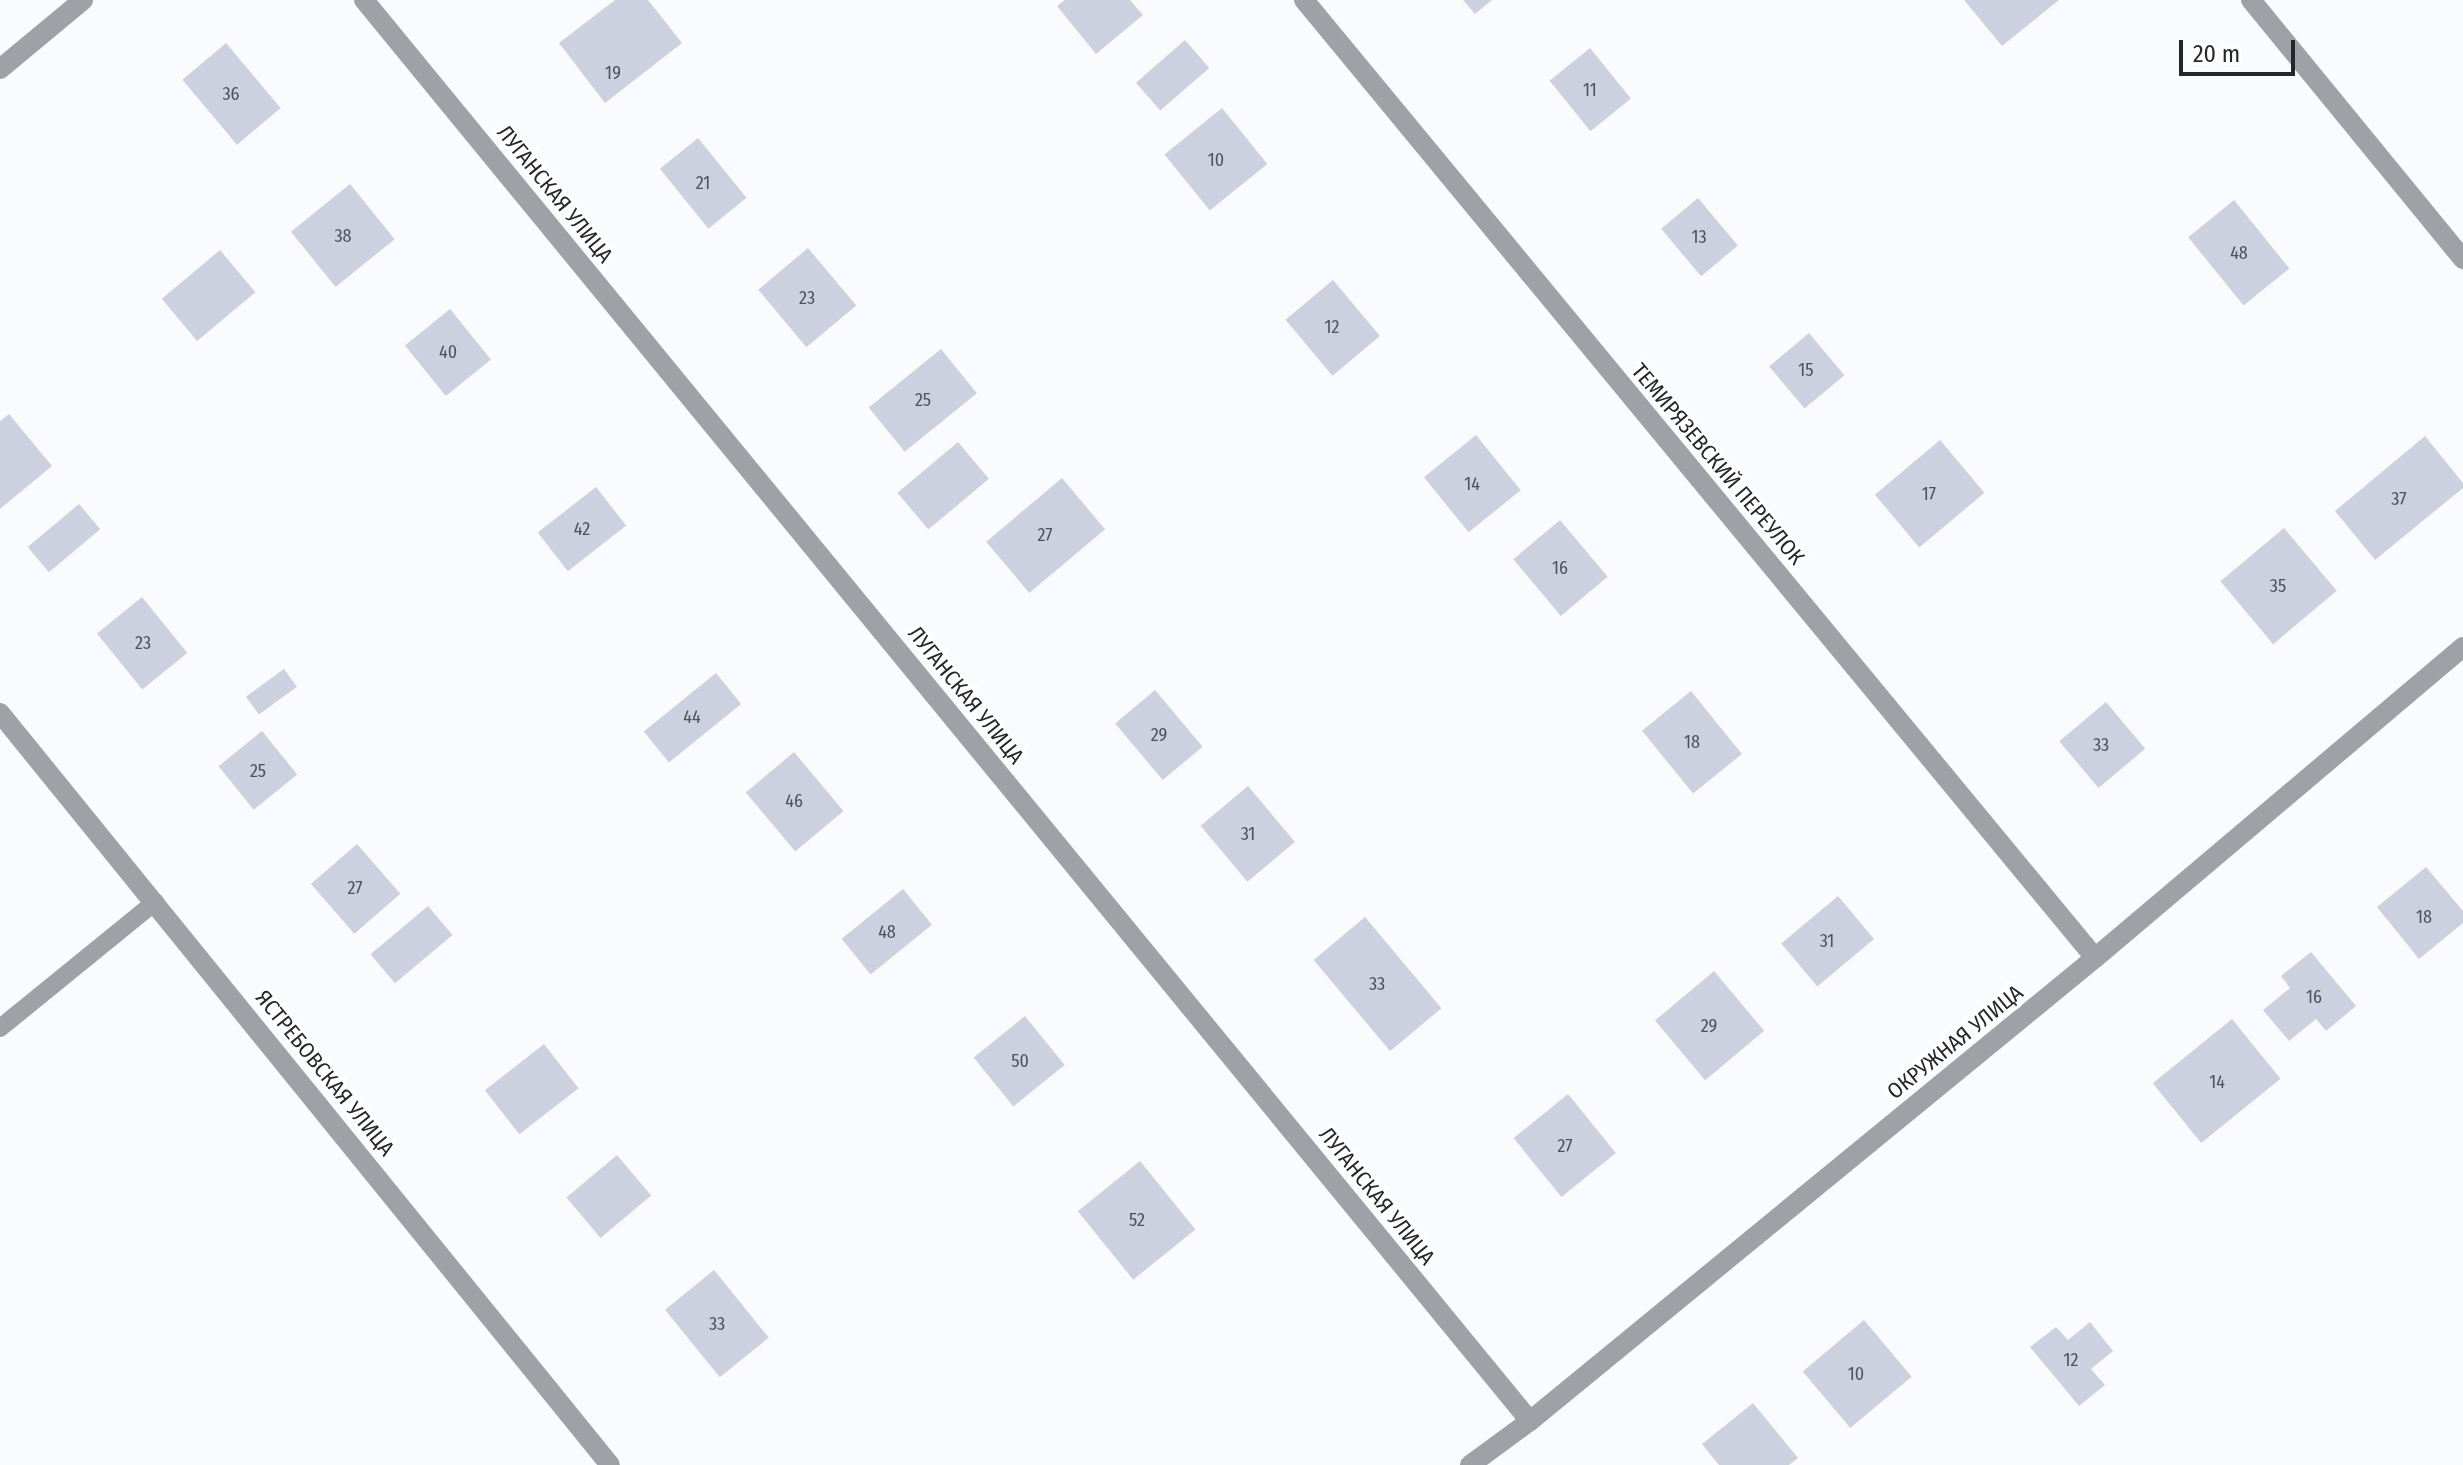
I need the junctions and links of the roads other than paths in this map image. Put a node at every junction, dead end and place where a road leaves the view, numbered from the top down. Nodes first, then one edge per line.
1 (83, 0) edge
2 (364, 0) edge
3 (1304, 0) edge
4 (2251, 0) edge
5 (0, 69) edge
6 (2463, 259) edge
7 (2463, 647) edge
8 (0, 713) edge
9 (155, 902) junction
10 (2095, 958) junction
11 (0, 1028) edge
12 (1530, 1421) junction
13 (610, 1465) edge
14 (1470, 1465) edge

1 - 5 street
2 - 12 street, ЛУГАНСКАЯ УЛИЦА
3 - 10 street, ТЕМИРЯЗЕВСКИЙ ПЕРЕУЛОК
4 - 6 street
7 - 10 street, ОКРУЖНАЯ УЛИЦА
8 - 9 street, ЯСТРЕБОВСКАЯ УЛИЦА
9 - 11 lane
9 - 13 street, ЯСТРЕБОВСКАЯ УЛИЦА
10 - 12 street, ОКРУЖНАЯ УЛИЦА
12 - 14 street, ОКРУЖНАЯ УЛИЦА

